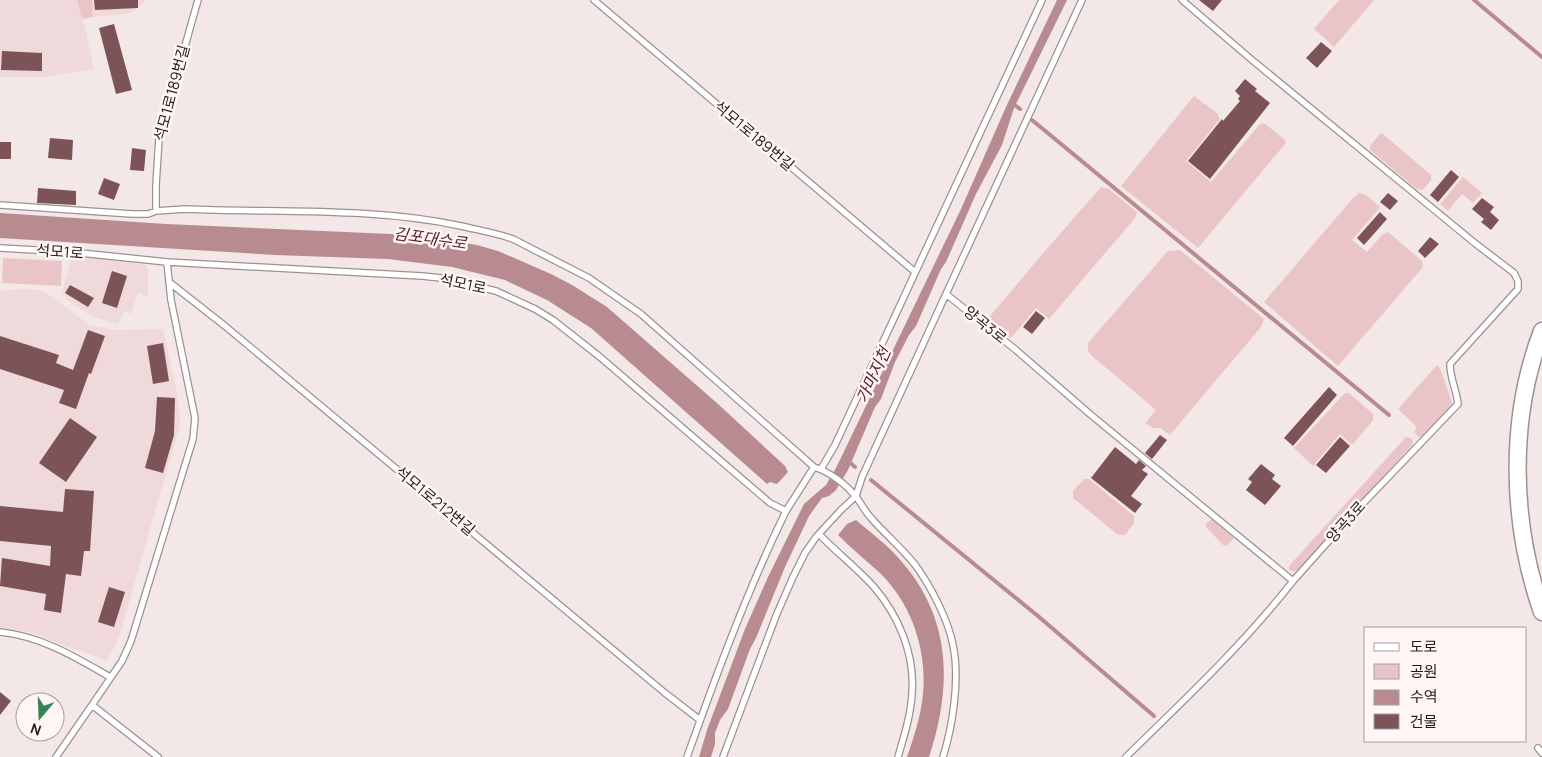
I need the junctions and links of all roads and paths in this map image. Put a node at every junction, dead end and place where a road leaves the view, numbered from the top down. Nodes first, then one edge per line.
1 (198, 0) edge
2 (594, 0) edge
3 (1042, 0) edge
4 (1082, 0) edge
5 (1182, 0) edge
6 (0, 205) edge
7 (156, 211) junction
8 (0, 248) edge
9 (167, 262) junction
10 (915, 272) junction
11 (169, 282) junction
12 (946, 294) junction
13 (1542, 332) edge
14 (814, 467) junction
15 (824, 470) junction
16 (856, 496) junction
17 (786, 511) junction
18 (818, 534) junction
19 (1293, 581) junction
20 (1542, 612) edge
21 (0, 632) edge
22 (110, 677) junction
23 (92, 705) junction
24 (700, 720) junction
25 (56, 757) edge
26 (158, 757) edge
27 (687, 757) edge
28 (723, 757) edge
29 (898, 757) edge
30 (943, 757) edge
31 (1126, 757) edge

1 - 7 lane, 석모1로189번길
2 - 10 lane, 석모1로189번길
3 - 10 lane
4 - 12 lane
5 - 19 lane, 양곡3로
6 - 7 lane
7 - 14 lane
8 - 9 lane, 석모1로
9 - 11 lane
9 - 17 lane, 석모1로
10 - 15 lane
11 - 22 lane
11 - 24 lane, 석모1로212번길
12 - 16 lane
12 - 19 lane, 양곡3로
13 - 20 street
14 - 15 lane
14 - 17 lane
15 - 16 lane
16 - 18 lane
16 - 30 lane
17 - 24 lane
18 - 28 lane
18 - 29 lane
19 - 31 lane
21 - 22 lane
22 - 23 lane
23 - 25 lane
23 - 26 lane
24 - 27 lane

